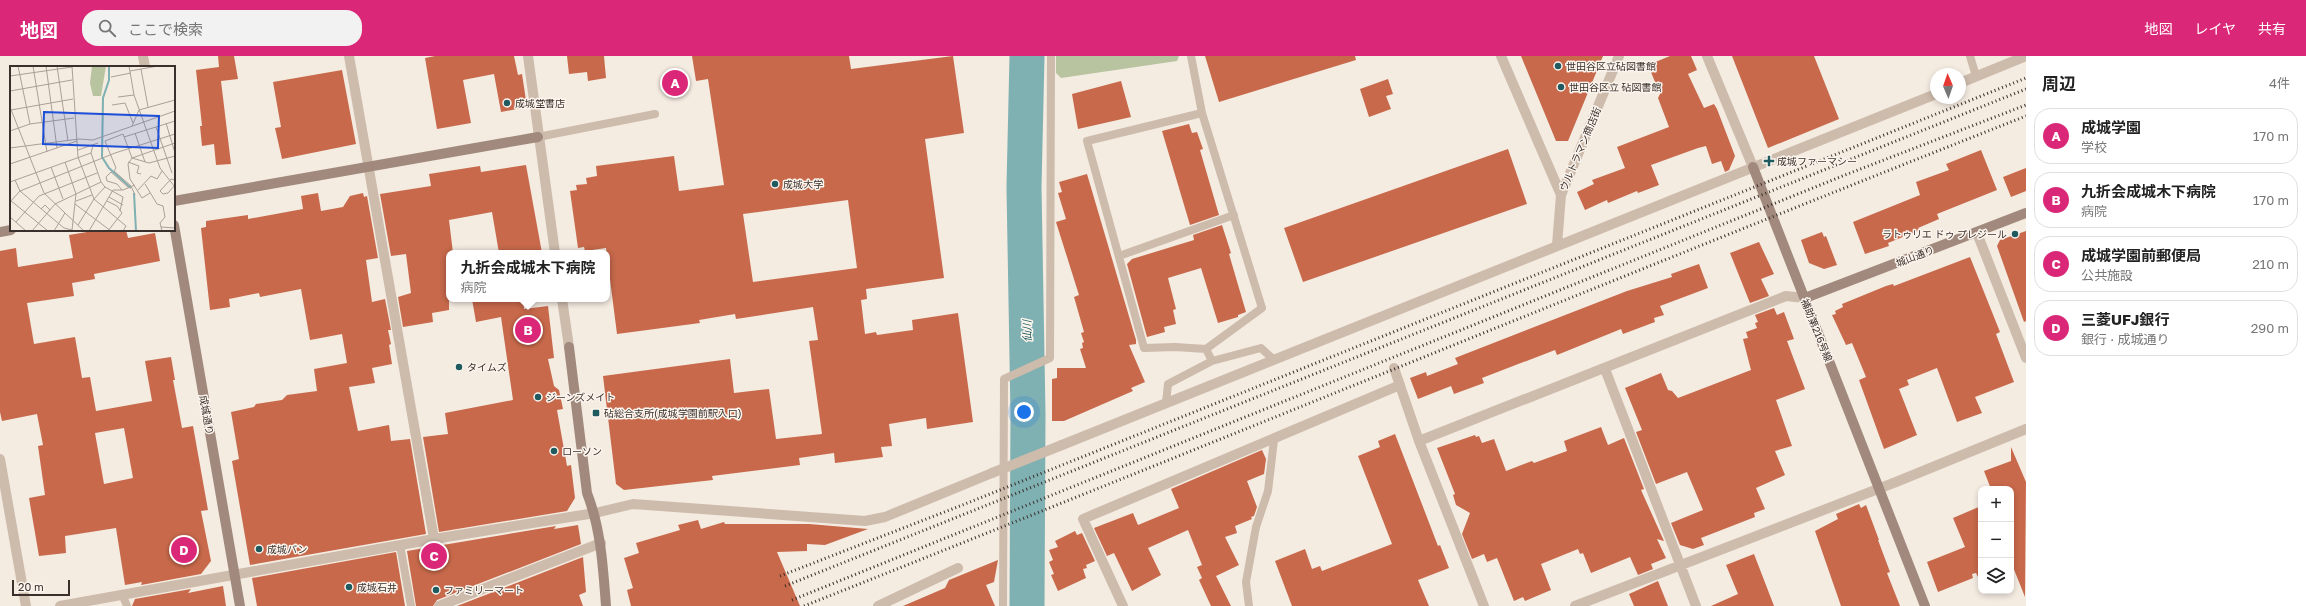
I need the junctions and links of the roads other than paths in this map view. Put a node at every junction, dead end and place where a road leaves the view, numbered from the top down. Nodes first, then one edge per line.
1 (143, 56) edge
2 (349, 56) edge
3 (528, 56) edge
4 (1052, 56) edge
5 (1191, 56) edge
6 (1502, 56) edge
7 (1619, 56) edge
8 (1707, 56) edge
9 (1970, 56) edge
10 (2026, 56) edge
11 (145, 66) edge
12 (1976, 76) junction
13 (1966, 80) edge
14 (1930, 96) edge
15 (1202, 113) junction
16 (655, 114) dead end
17 (538, 137) junction
18 (368, 166) junction
19 (1753, 167) junction
20 (1561, 195) junction
21 (175, 201) edge
22 (2026, 213) edge
23 (1234, 215) junction
24 (10, 230) edge
25 (175, 231) edge
26 (0, 232) edge
27 (1977, 233) junction
28 (1557, 245) junction
29 (555, 250) edge
30 (1119, 256) junction
31 (1805, 298) junction
32 (562, 302) edge
33 (1206, 350) junction
34 (2026, 358) edge
35 (1273, 359) junction
36 (1212, 361) junction
37 (1394, 368) dead end
38 (1605, 369) junction
39 (1400, 385) junction
40 (1166, 403) junction
41 (2026, 429) edge
42 (1274, 440) junction
43 (1419, 441) junction
44 (0, 459) edge
45 (2, 487) edge
46 (1879, 488) junction
47 (595, 513) junction
48 (434, 539) junction
49 (601, 543) junction
50 (400, 545) junction
51 (1680, 566) junction
52 (958, 568) dead end
53 (234, 574) junction
54 (122, 594) junction
55 (26, 606) edge
56 (60, 606) edge
57 (126, 606) edge
58 (240, 606) edge
59 (411, 606) edge
60 (439, 606) edge
61 (606, 606) edge
62 (878, 606) edge
63 (1003, 606) edge
64 (1123, 606) edge
65 (1250, 606) edge
66 (1484, 606) edge
67 (1575, 606) edge
68 (1696, 606) edge
69 (1925, 606) edge

1 - 11 street
2 - 18 street
3 - 17 street
4 - 63 lane
5 - 15 lane
6 - 20 street
7 - 20 street, ウルトラマン商店街
8 - 19 street, 補助第216号線
9 - 12 lane
10 - 12 street
12 - 13 street
14 - 19 street
15 - 23 lane
15 - 30 lane
16 - 17 lane
17 - 18 street
17 - 29 street
18 - 21 street
18 - 48 street
19 - 28 street
19 - 31 street, 補助第216号線
20 - 28 street, ウルトラマン商店街
22 - 27 street, 城山通り
23 - 30 lane
23 - 33 lane
24 - 26 street
25 - 53 street, 成城通り
27 - 31 street, 城山通り
27 - 34 street
28 - 35 street
30 - 33 lane
31 - 38 street
31 - 46 street, 補助第216号線
32 - 47 street
33 - 36 lane
35 - 36 lane
35 - 40 street
36 - 40 lane
37 - 39 street
38 - 43 street
38 - 51 street
39 - 42 street
39 - 43 street
40 - 47 street, bridge
41 - 46 street
42 - 64 street
42 - 65 lane
43 - 66 street
44 - 45 street
45 - 55 street
46 - 51 street
46 - 69 street, 補助第216号線
47 - 48 street
47 - 49 street
48 - 50 street
49 - 60 street
49 - 61 street
50 - 53 street
50 - 59 lane
51 - 67 street
51 - 68 street
52 - 62 street
53 - 54 street
53 - 58 street, 成城通り
54 - 56 street
54 - 57 lane

